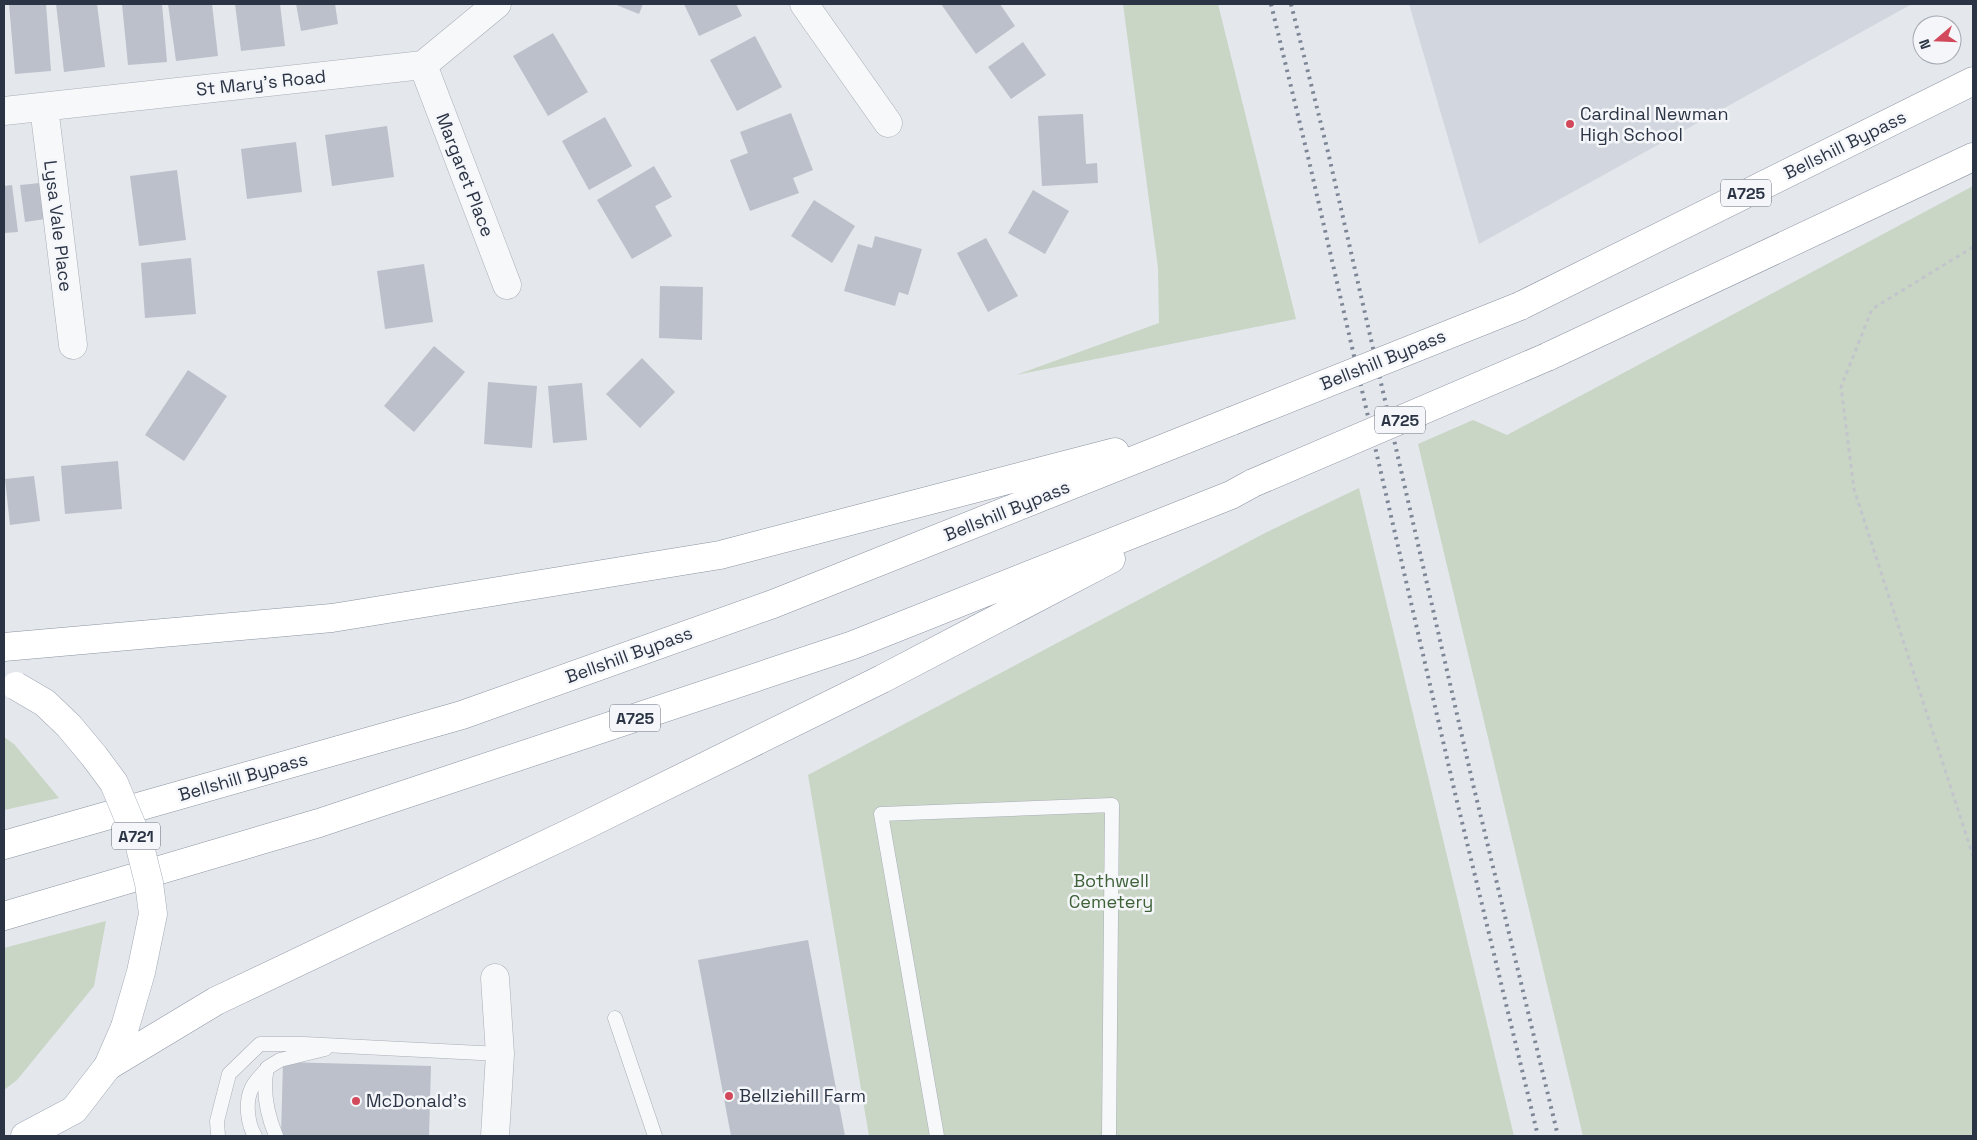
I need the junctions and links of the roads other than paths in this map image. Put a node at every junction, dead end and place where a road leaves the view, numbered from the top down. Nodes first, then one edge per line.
1 (497, 4) edge
2 (804, 4) edge
3 (423, 65) junction
4 (1973, 81) edge
5 (44, 107) junction
6 (4, 111) edge
7 (888, 123) dead end
8 (1973, 156) edge
9 (507, 285) dead end
10 (73, 344) dead end
11 (1232, 421) junction
12 (1242, 489) junction
13 (4, 647) edge
14 (10, 684) edge
15 (4, 845) edge
16 (4, 916) edge
17 (495, 978) dead end
18 (615, 1018) dead end
19 (338, 1046) junction
20 (500, 1054) junction
21 (108, 1066) junction
22 (267, 1068) junction
23 (74, 1110) junction
24 (25, 1136) edge
25 (67, 1136) edge
26 (218, 1136) edge
27 (255, 1136) edge
28 (276, 1136) edge
29 (495, 1136) edge
30 (655, 1136) edge
31 (937, 1136) edge
32 (1109, 1136) edge

1 - 3 street
2 - 7 street
3 - 5 street, St Mary's Road
3 - 9 street, Margaret Place
4 - 11 main road, Bellshill Bypass / A725, bridge
5 - 6 street, St Mary's Road
5 - 10 street, Lysa Vale Place
8 - 12 main road, A725, bridge
11 - 13 main road
11 - 15 main road, Bellshill Bypass / A725
12 - 16 main road, A725
12 - 21 main road
14 - 21 main road, A721, bridge
17 - 20 street
18 - 30 lane
19 - 20 lane
19 - 22 lane
19 - 26 lane
20 - 29 street
21 - 23 main road, A721
22 - 27 lane
22 - 28 lane
23 - 24 main road, A721
23 - 25 main road, A721
31 - 32 lane

